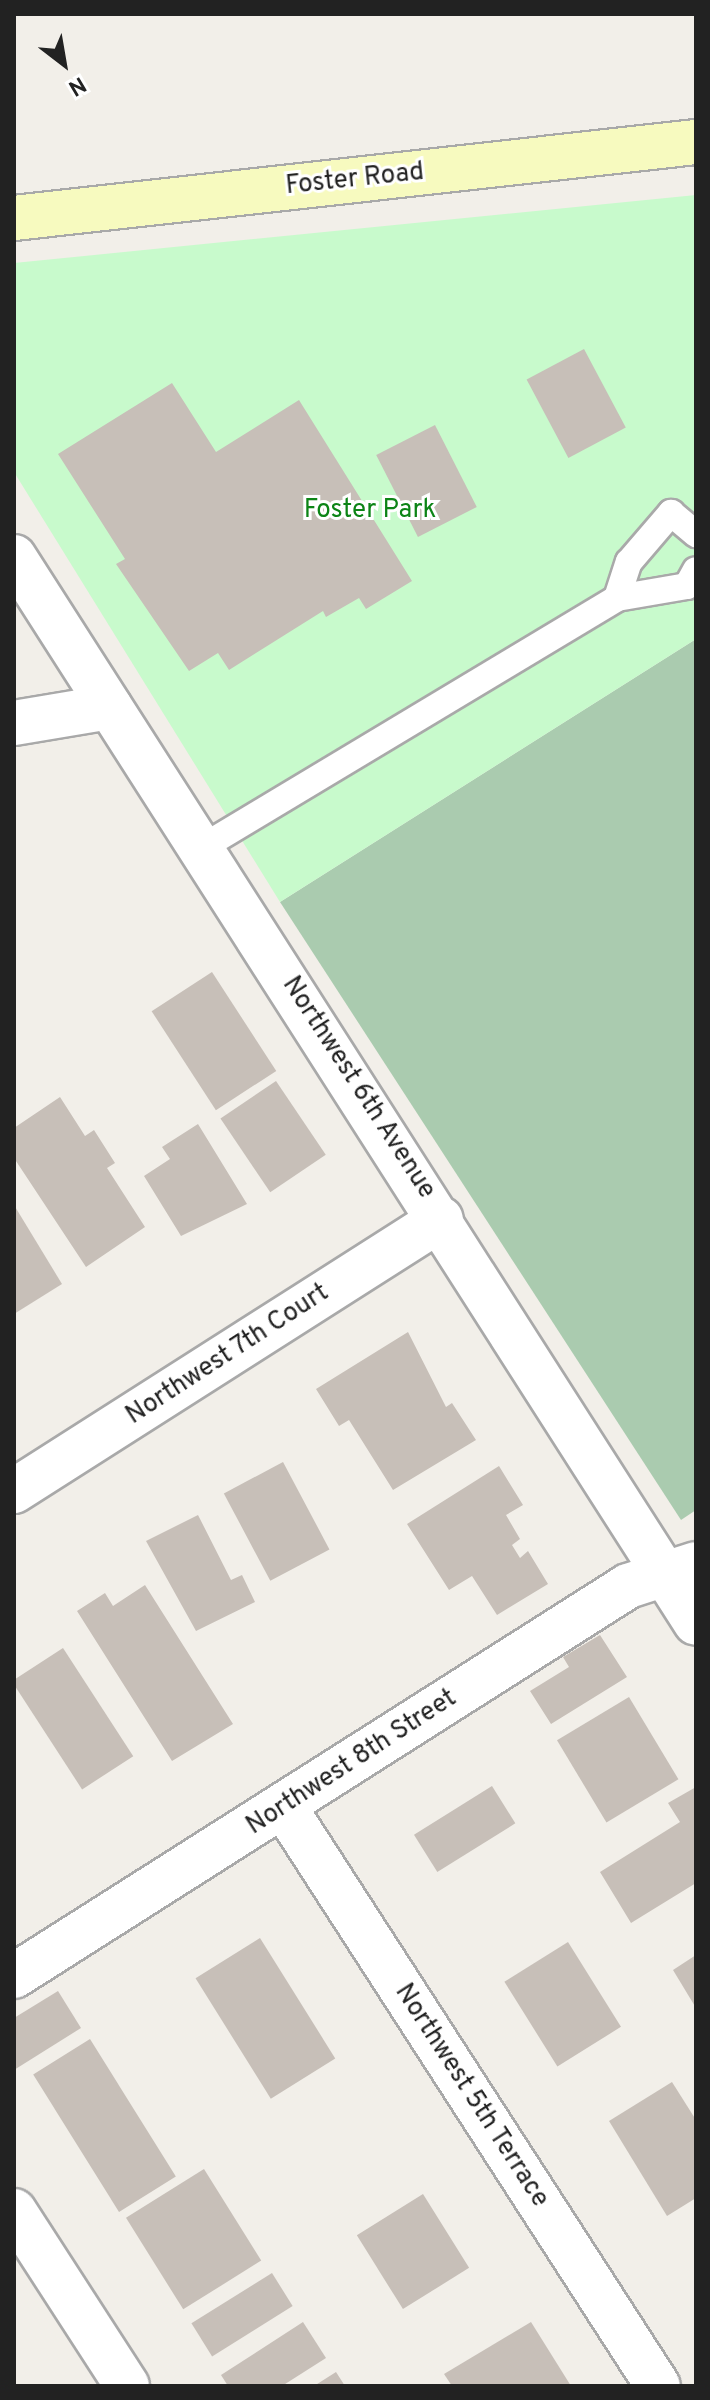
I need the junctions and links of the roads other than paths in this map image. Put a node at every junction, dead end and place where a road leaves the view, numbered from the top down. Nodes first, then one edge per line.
1 (696, 142) edge
2 (14, 218) edge
3 (696, 534) edge
4 (14, 557) edge
5 (696, 570) edge
6 (617, 598) junction
7 (110, 707) junction
8 (14, 723) edge
9 (203, 847) junction
10 (441, 1219) junction
11 (14, 1491) edge
12 (682, 1571) edge
13 (696, 1623) edge
14 (284, 1807) junction
15 (14, 1976) edge
16 (14, 2211) edge
17 (127, 2386) edge
18 (658, 2386) edge

1 - 2 street, Foster Road
3 - 6 lane
4 - 7 street, Northwest 6th Avenue
5 - 6 lane
6 - 9 lane
7 - 8 street
7 - 9 street, Northwest 6th Avenue
9 - 10 street, Northwest 6th Avenue
10 - 11 street, Northwest 7th Court
10 - 12 street, Northwest 6th Avenue
12 - 13 street, Northwest 6th Avenue
12 - 14 street, Northwest 8th Street
14 - 15 street, Northwest 8th Street
14 - 18 street, Northwest 5th Terrace
16 - 17 street

